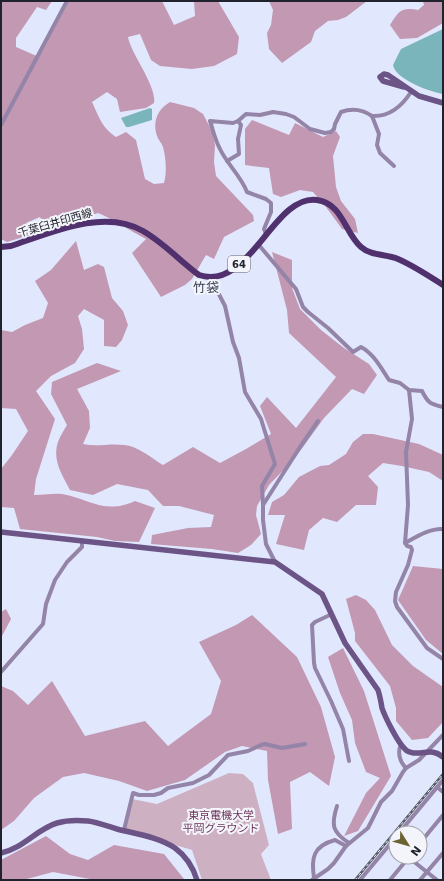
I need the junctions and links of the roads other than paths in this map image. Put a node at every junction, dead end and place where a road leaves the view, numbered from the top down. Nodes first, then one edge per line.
1 (66, 1) edge
2 (404, 87) dead end
3 (411, 92) junction
4 (443, 103) edge
5 (372, 116) junction
6 (238, 121) junction
7 (1, 125) edge
8 (227, 161) junction
9 (394, 166) dead end
10 (266, 234) junction
11 (258, 244) junction
12 (1, 247) edge
13 (210, 277) junction
14 (443, 285) edge
15 (409, 390) junction
16 (443, 407) edge
17 (318, 421) dead end
18 (263, 505) junction
19 (443, 529) edge
20 (1, 532) edge
21 (82, 541) junction
22 (405, 543) junction
23 (275, 562) junction
24 (332, 614) junction
25 (443, 659) edge
26 (1, 672) edge
27 (443, 735) edge
28 (305, 744) dead end
29 (401, 744) junction
30 (428, 751) junction
31 (443, 757) edge
32 (349, 760) dead end
33 (406, 768) junction
34 (443, 780) edge
35 (437, 787) junction
36 (443, 792) edge
37 (337, 806) dead end
38 (443, 815) edge
39 (406, 825) edge
40 (124, 830) junction
41 (428, 833) edge
42 (347, 845) junction
43 (388, 847) edge
44 (443, 853) edge
45 (1, 854) edge
46 (402, 865) edge
47 (419, 865) edge
48 (427, 872) junction
49 (313, 879) edge
50 (197, 880) edge
51 (360, 880) edge
52 (390, 880) edge
53 (420, 880) edge
54 (437, 880) edge

1 - 7 street
2 - 3 street
3 - 4 street
3 - 5 street
5 - 6 street
5 - 9 street
6 - 8 street
6 - 8 street
8 - 10 street
10 - 11 main road, 64
10 - 14 main road, 64
11 - 13 main road, 64
11 - 15 street
12 - 13 main road, 千葉臼井印西線
13 - 18 street
15 - 16 street
15 - 22 street
17 - 18 street
18 - 23 street
19 - 22 street
20 - 21 street
21 - 23 street
21 - 26 street
22 - 25 street
23 - 24 street
24 - 29 street
24 - 32 street
27 - 30 street
28 - 40 street
29 - 30 street
29 - 33 street
30 - 31 street
30 - 33 street
33 - 42 street
34 - 35 street
35 - 36 street
35 - 39 street
37 - 42 street
38 - 41 street
40 - 45 street
40 - 50 street
42 - 49 street
42 - 49 street
43 - 51 street
44 - 48 street
46 - 52 street
47 - 48 street
48 - 53 street
48 - 54 street

